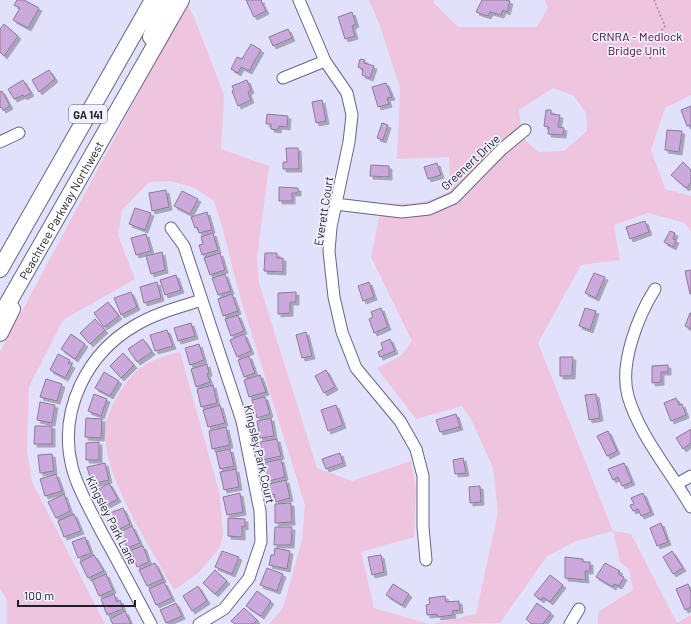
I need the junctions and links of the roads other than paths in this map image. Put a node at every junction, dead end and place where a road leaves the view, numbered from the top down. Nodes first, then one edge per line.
1 (153, 0) edge
2 (166, 0) edge
3 (181, 0) edge
4 (298, 0) edge
5 (147, 60) junction
6 (325, 61) junction
7 (283, 78) dead end
8 (525, 130) dead end
9 (19, 133) dead end
10 (0, 142) edge
11 (335, 204) junction
12 (171, 228) dead end
13 (1, 266) edge
14 (28, 268) junction
15 (655, 289) dead end
16 (202, 300) junction
17 (0, 317) edge
18 (0, 333) edge
19 (691, 476) edge
20 (677, 484) junction
21 (691, 507) edge
22 (426, 560) dead end
23 (579, 608) dead end
24 (151, 624) edge
25 (199, 624) edge
26 (570, 624) edge

1 - 13 highway, Peachtree Parkway Northwest / GA 141
2 - 5 highway
3 - 5 highway, Peachtree Parkway Northwest / GA 141
4 - 6 street, Everett Court
5 - 14 highway, Peachtree Parkway Northwest / GA 141
6 - 7 street
6 - 11 street, Everett Court
8 - 11 street, Greenert Drive
9 - 10 street
11 - 22 street, Everett Court
12 - 16 street, Kingsley Park Court
14 - 17 highway, Peachtree Parkway Northwest / GA 141
14 - 18 highway
15 - 20 street
16 - 24 street, Kingsley Park Lane
16 - 25 street, Kingsley Park Court
19 - 20 street
20 - 21 street
23 - 26 street

